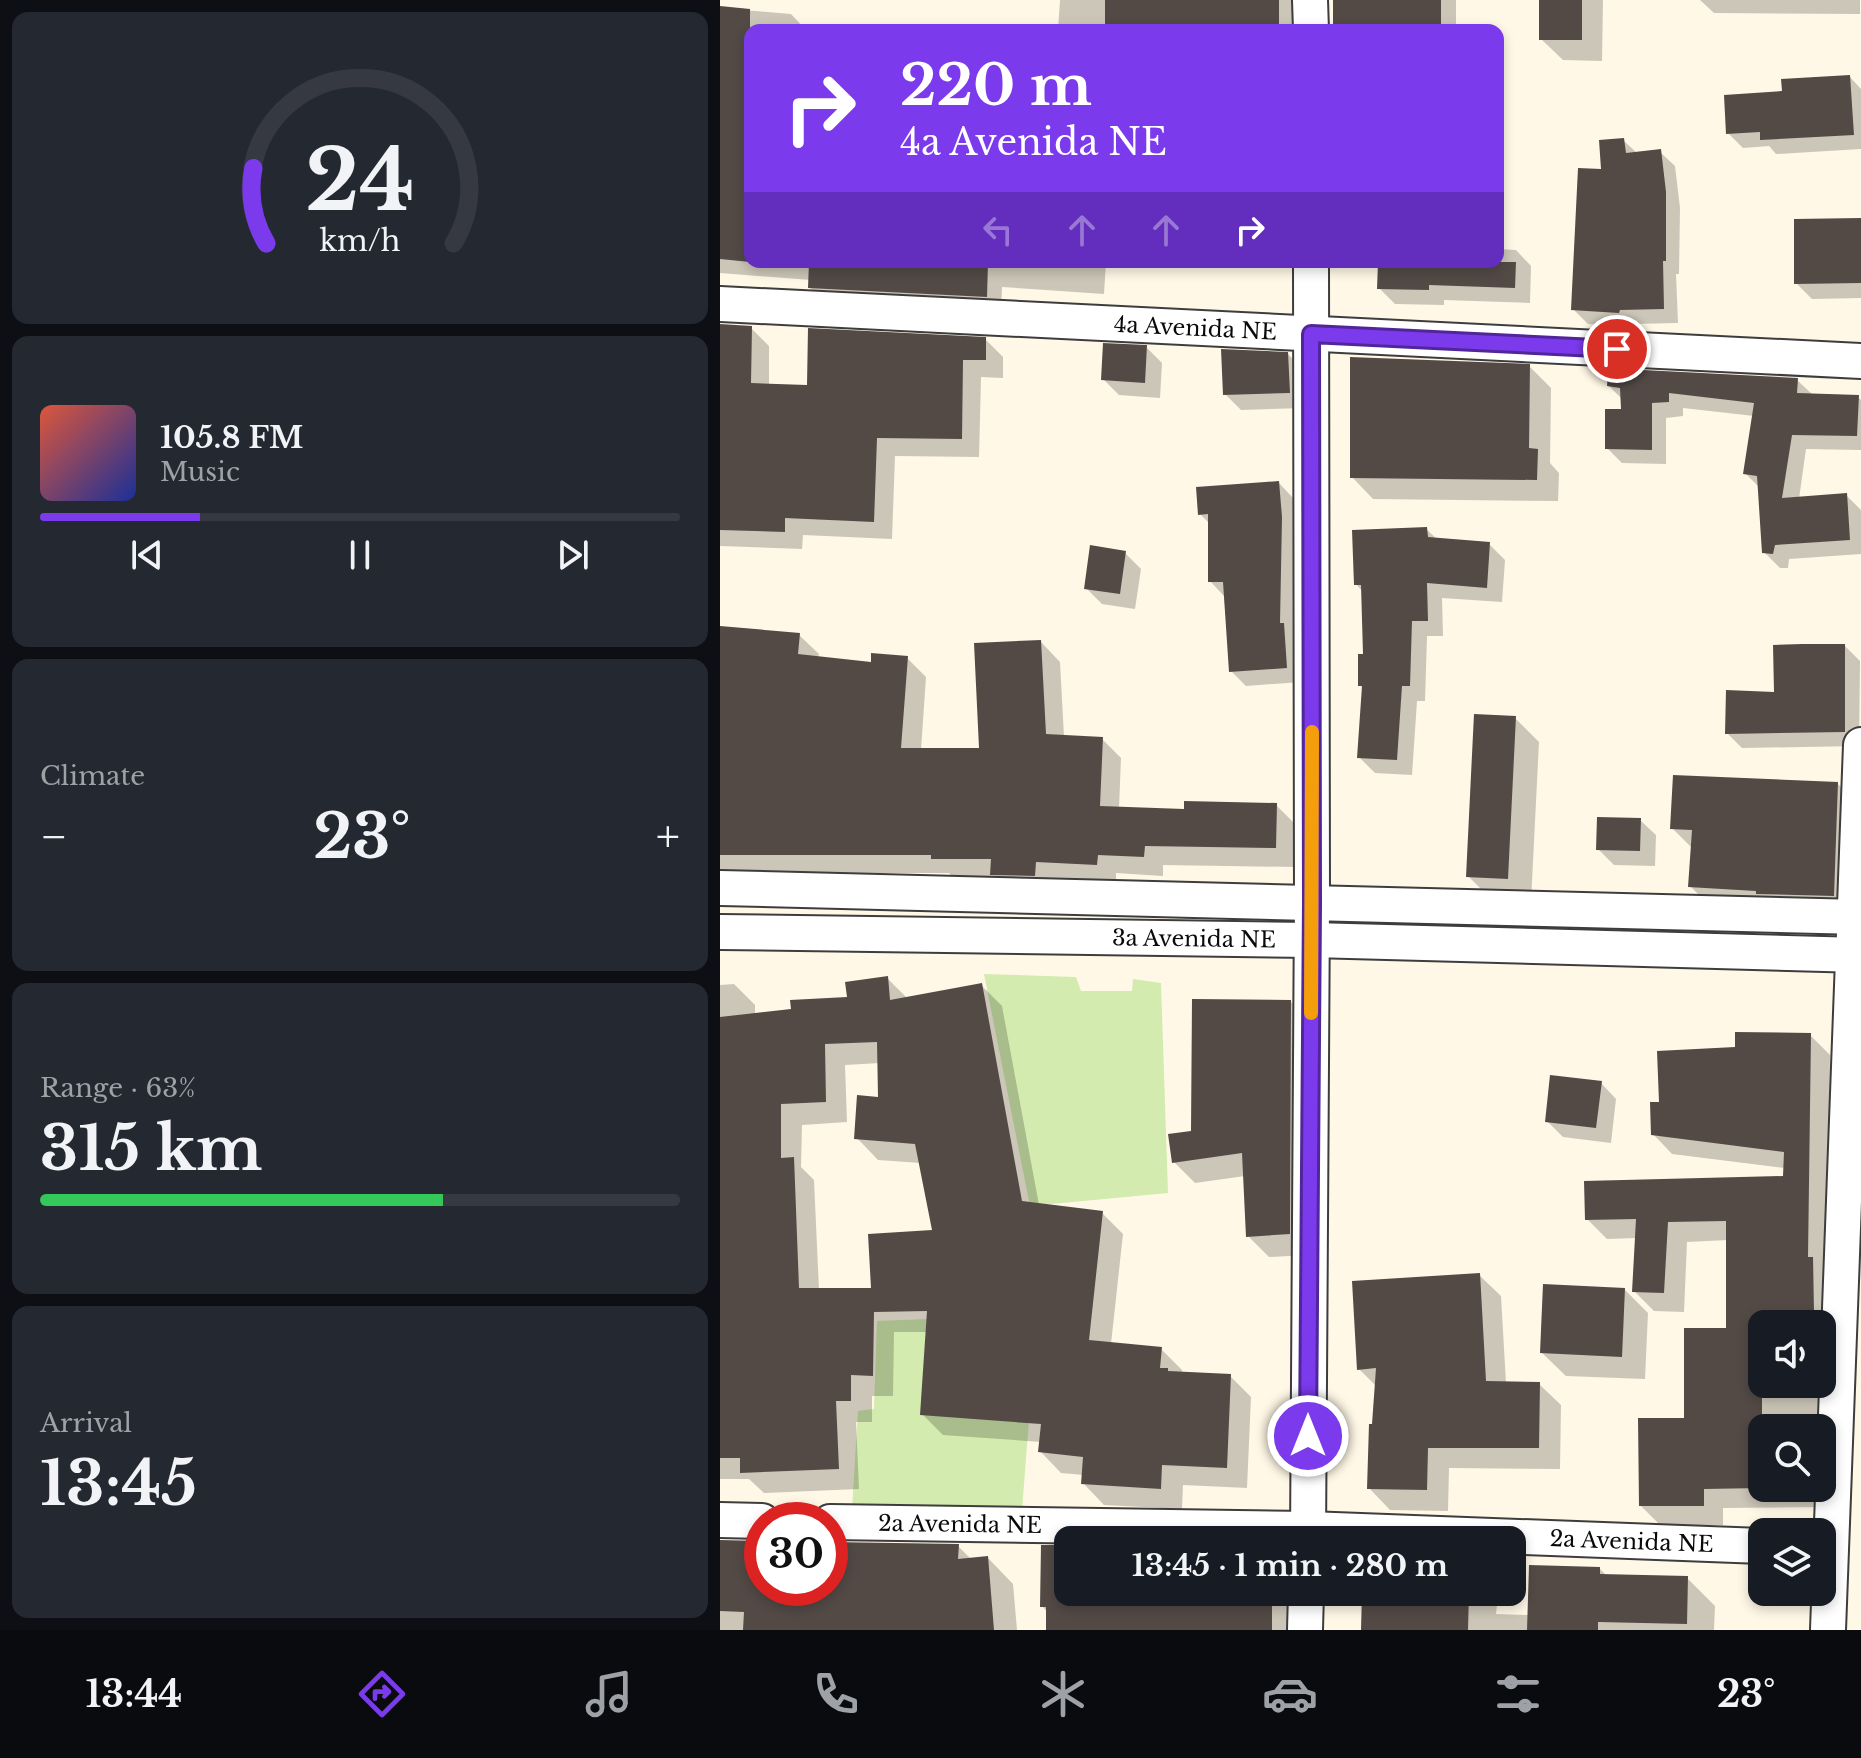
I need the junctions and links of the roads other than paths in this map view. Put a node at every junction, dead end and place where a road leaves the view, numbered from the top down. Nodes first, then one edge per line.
1 (1310, 0) edge
2 (1311, 24) edge
3 (1311, 268) edge
4 (720, 304) edge
5 (1311, 334) junction
6 (1861, 361) edge
7 (1861, 745) edge
8 (720, 888) edge
9 (1312, 903) junction
10 (1858, 917) edge
11 (720, 932) edge
12 (1312, 940) junction
13 (1857, 955) edge
14 (720, 1520) edge
15 (744, 1521) edge
16 (848, 1522) edge
17 (1308, 1526) edge
18 (1054, 1528) edge
19 (1526, 1540) edge
20 (1748, 1546) edge
21 (1838, 1549) edge
22 (1306, 1606) edge
23 (1305, 1630) edge
24 (1828, 1630) edge

1 - 2 street
3 - 5 street
4 - 5 street, 4a Avenida NE
5 - 6 street, 4a Avenida NE
5 - 9 street
7 - 10 street
8 - 9 street
9 - 10 street
9 - 12 street
10 - 13 street
11 - 12 street, 3a Avenida NE
12 - 13 street, 3a Avenida NE
12 - 17 street
13 - 21 street
14 - 15 street
16 - 18 street, 2a Avenida NE
19 - 20 street, 2a Avenida NE
21 - 24 street
22 - 23 street

